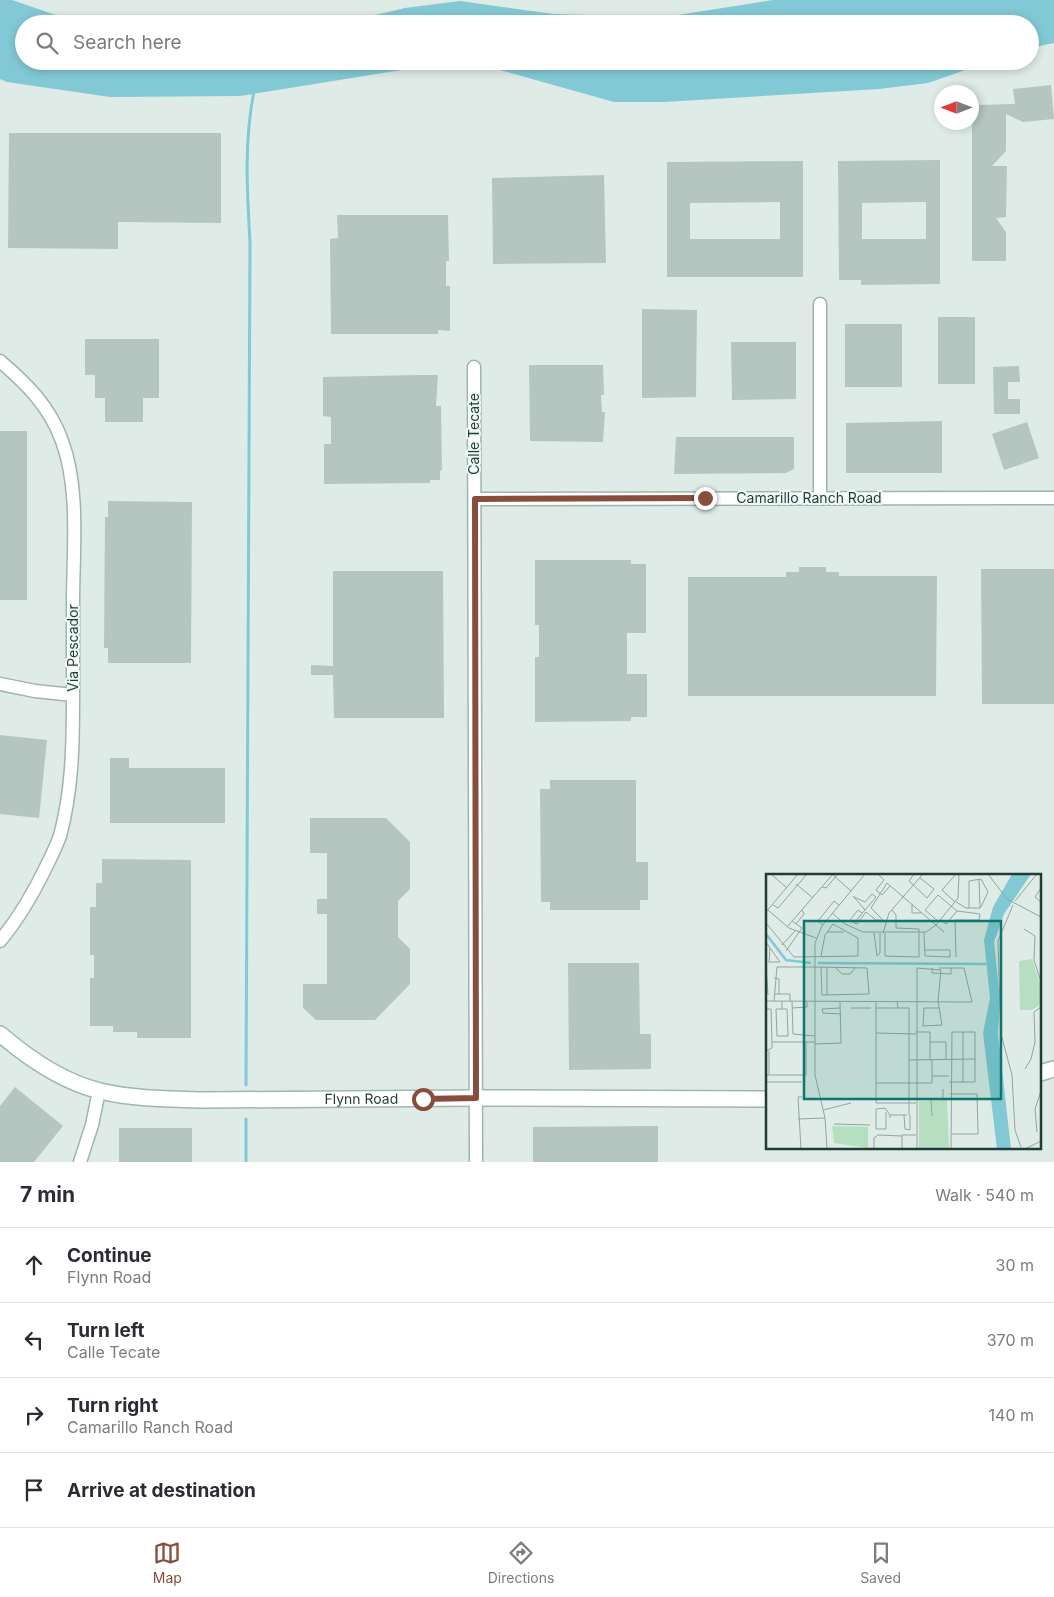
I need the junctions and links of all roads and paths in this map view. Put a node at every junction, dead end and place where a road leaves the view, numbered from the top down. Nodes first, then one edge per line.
1 (820, 304) dead end
2 (0, 361) edge
3 (474, 367) dead end
4 (820, 498) junction
5 (1054, 498) edge
6 (475, 499) junction
7 (0, 684) edge
8 (73, 695) junction
9 (0, 941) edge
10 (0, 1034) edge
11 (1054, 1068) edge
12 (1042, 1072) edge
13 (99, 1091) junction
14 (476, 1098) junction
15 (766, 1099) edge
16 (80, 1162) edge
17 (476, 1162) edge

1 - 4 street
2 - 8 street, Via Pescador
3 - 6 street, Calle Tecate
4 - 5 street, Camarillo Ranch Road
4 - 6 street, Camarillo Ranch Road
6 - 14 street, Calle Tecate
7 - 8 street
8 - 9 street, Via Pescador
10 - 13 main road, Flynn Road
11 - 12 main road
13 - 14 main road, Flynn Road
13 - 16 street
14 - 15 main road, Flynn Road
14 - 17 street, Calle Tecate

